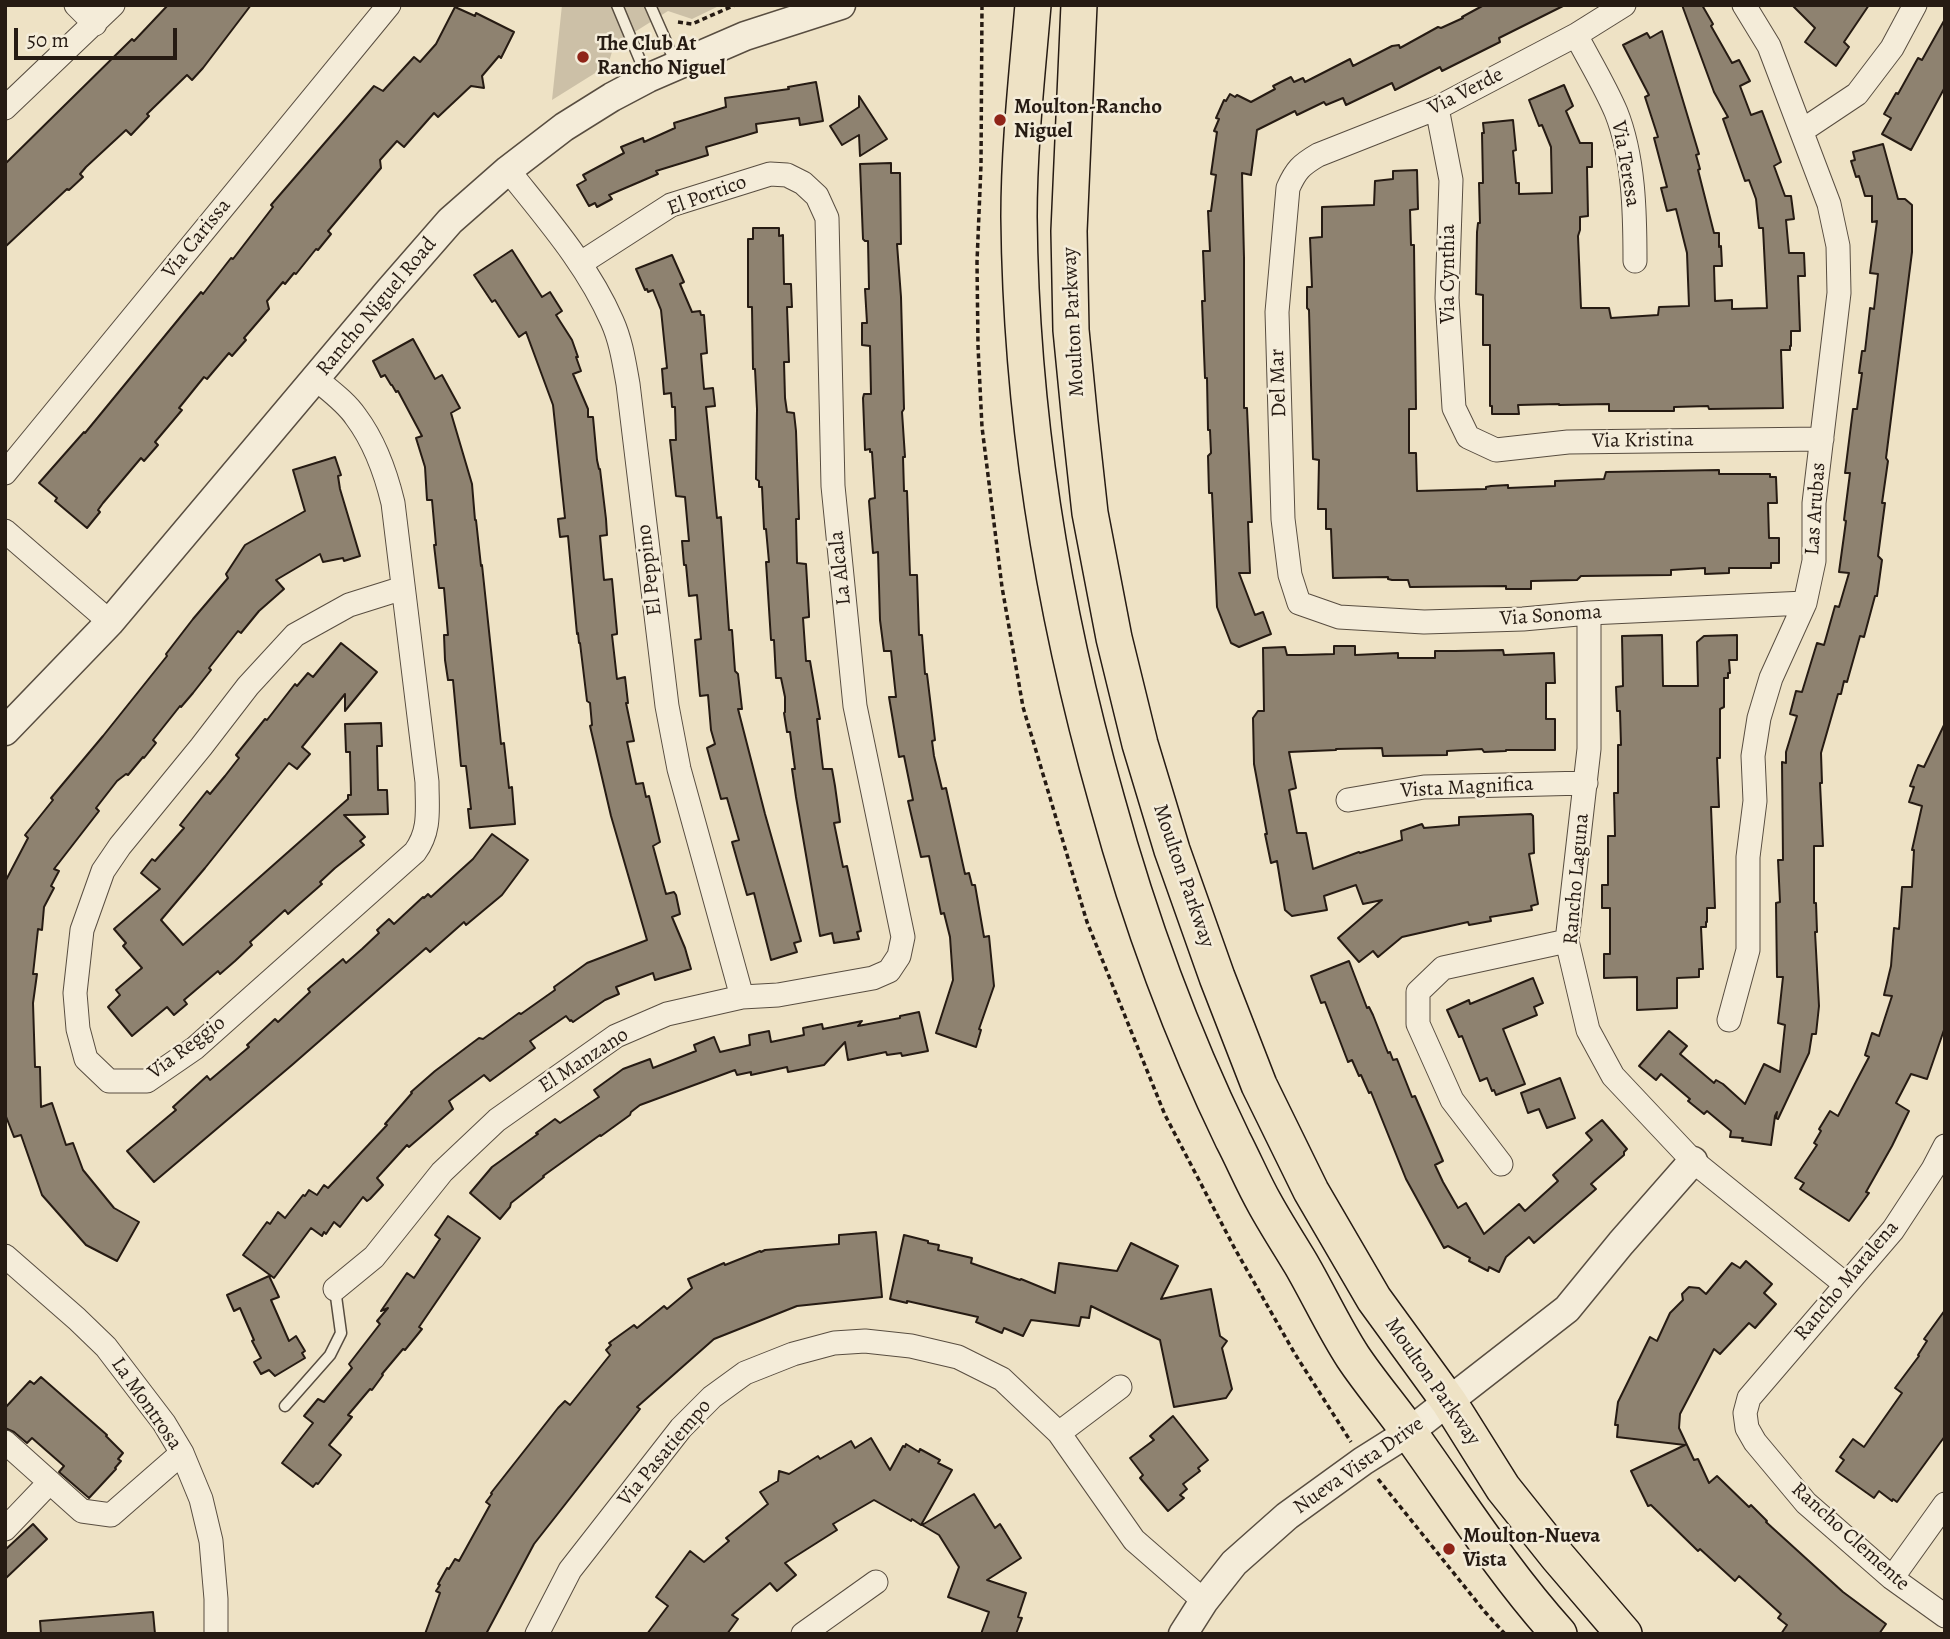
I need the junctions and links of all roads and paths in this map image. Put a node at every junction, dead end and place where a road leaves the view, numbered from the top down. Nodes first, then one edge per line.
1 (76, 5) edge
2 (113, 5) edge
3 (389, 5) edge
4 (617, 5) edge
5 (650, 5) edge
6 (735, 5) edge
7 (841, 5) edge
8 (1033, 5) edge
9 (1079, 5) edge
10 (1624, 5) edge
11 (1744, 5) edge
12 (1915, 5) edge
13 (678, 22) dead end
14 (95, 24) junction
15 (1576, 35) junction
16 (676, 64) junction
17 (648, 78) junction
18 (5, 108) edge
19 (1437, 108) junction
20 (1803, 130) junction
21 (1301, 165) joint
22 (508, 170) junction
23 (803, 183) joint
24 (1635, 261) dead end
25 (581, 263) junction
26 (316, 379) junction
27 (1468, 437) joint
28 (1822, 439) junction
29 (5, 473) edge
30 (5, 531) edge
31 (403, 588) junction
32 (1299, 603) joint
33 (1805, 603) junction
34 (1589, 613) junction
35 (110, 622) junction
36 (5, 731) edge
37 (1586, 783) junction
38 (1348, 800) dead end
39 (1567, 941) junction
40 (899, 956) joint
41 (742, 997) junction
42 (1729, 1020) dead end
43 (1945, 1146) edge
44 (1693, 1161) junction
45 (1501, 1164) dead end
46 (5, 1256) edge
47 (1845, 1284) junction
48 (335, 1289) joint
49 (1120, 1387) dead end
50 (1449, 1402) junction
51 (285, 1406) dead end
52 (1745, 1413) joint
53 (1409, 1432) junction
54 (1059, 1433) junction
55 (5, 1442) edge
56 (182, 1453) junction
57 (49, 1483) junction
58 (1945, 1504) edge
59 (5, 1529) edge
60 (1892, 1578) junction
61 (877, 1582) dead end
62 (1203, 1601) junction
63 (1945, 1616) edge
64 (216, 1634) edge
65 (537, 1634) edge
66 (803, 1634) edge
67 (1183, 1634) edge
68 (1559, 1634) edge
69 (1625, 1634) edge

1 - 14 street
2 - 14 street
3 - 29 street, Via Carissa
4 - 17 lane
5 - 16 lane
6 - 13 path
7 - 16 street, Rancho Niguel Road
8 - 53 main road
9 - 50 main road, Moulton Parkway
10 - 15 street, Via Verde
11 - 20 street, Las Arubas
12 - 20 street
14 - 18 street
15 - 19 street, Via Verde
15 - 24 street, Via Teresa
16 - 17 street, Rancho Niguel Road
17 - 22 street, Rancho Niguel Road
19 - 21 street, Via Verde
19 - 27 street, Via Cynthia
20 - 28 street, Las Arubas
21 - 32 street, Del Mar
22 - 25 street, El Peppino
22 - 26 street, Rancho Niguel Road
23 - 25 street, El Portico
23 - 40 street, La Alcala
25 - 41 street, El Peppino
26 - 31 street, Via Reggio
26 - 35 street, Rancho Niguel Road
27 - 28 street, Via Kristina
28 - 33 street, Las Arubas
30 - 35 street
31 - 31 street, Via Reggio
32 - 34 street, Via Sonoma
33 - 34 street, Via Sonoma
33 - 42 street, Las Arubas
34 - 37 street, Rancho Laguna
35 - 36 street, Rancho Niguel Road
37 - 38 street, Vista Magnifica
37 - 39 street, Rancho Laguna
39 - 44 street, Rancho Laguna
39 - 45 street
40 - 41 street, El Manzano
41 - 48 street, El Manzano
43 - 47 street, Rancho Maralena
44 - 47 street, Rancho Laguna
44 - 50 street, Nueva Vista Drive
46 - 56 street, La Montrosa
47 - 52 street, Rancho Maralena
48 - 51 lane
49 - 54 street
50 - 53 street, Nueva Vista Drive
50 - 69 main road, Moulton Parkway
52 - 60 street, Rancho Clemente
53 - 62 street, Nueva Vista Drive
53 - 68 main road
54 - 62 street, Via Pasatiempo
54 - 65 street, Via Pasatiempo
55 - 57 street
56 - 57 street
56 - 64 street, La Montrosa
57 - 59 street
58 - 60 street
60 - 63 street, Rancho Clemente
61 - 66 street
62 - 67 street, Nueva Vista Drive

